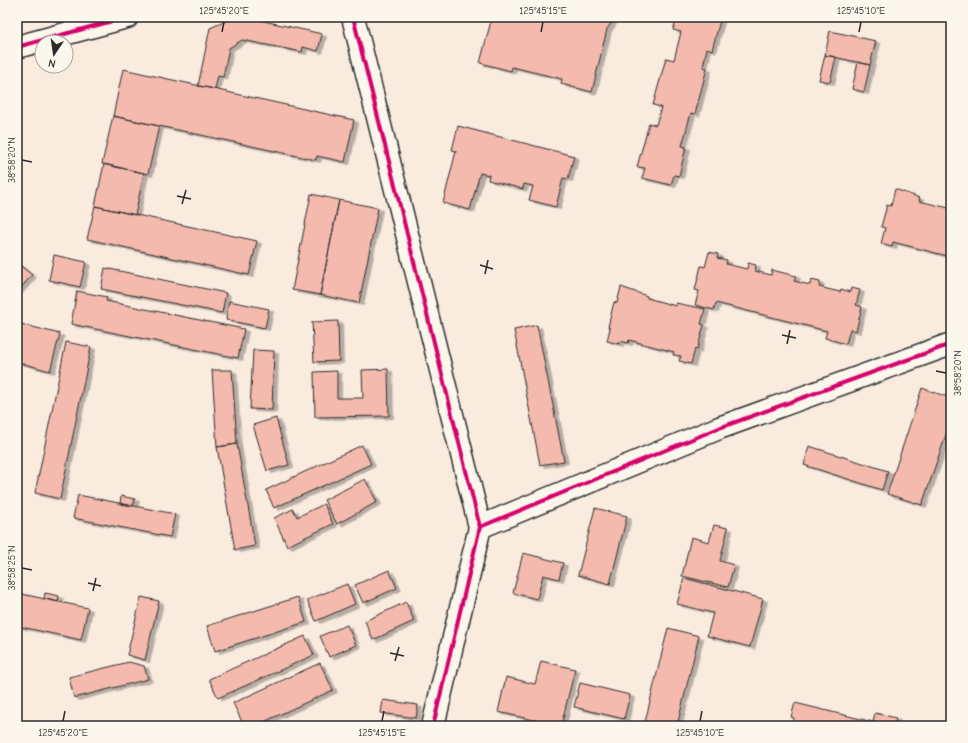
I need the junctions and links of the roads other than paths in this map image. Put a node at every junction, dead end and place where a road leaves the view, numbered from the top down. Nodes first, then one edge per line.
1 (127, 17) edge
2 (353, 17) edge
3 (17, 47) edge
4 (951, 344) edge
5 (480, 527) junction
6 (433, 726) edge

1 - 3 street
2 - 5 street
4 - 5 street
5 - 6 street

